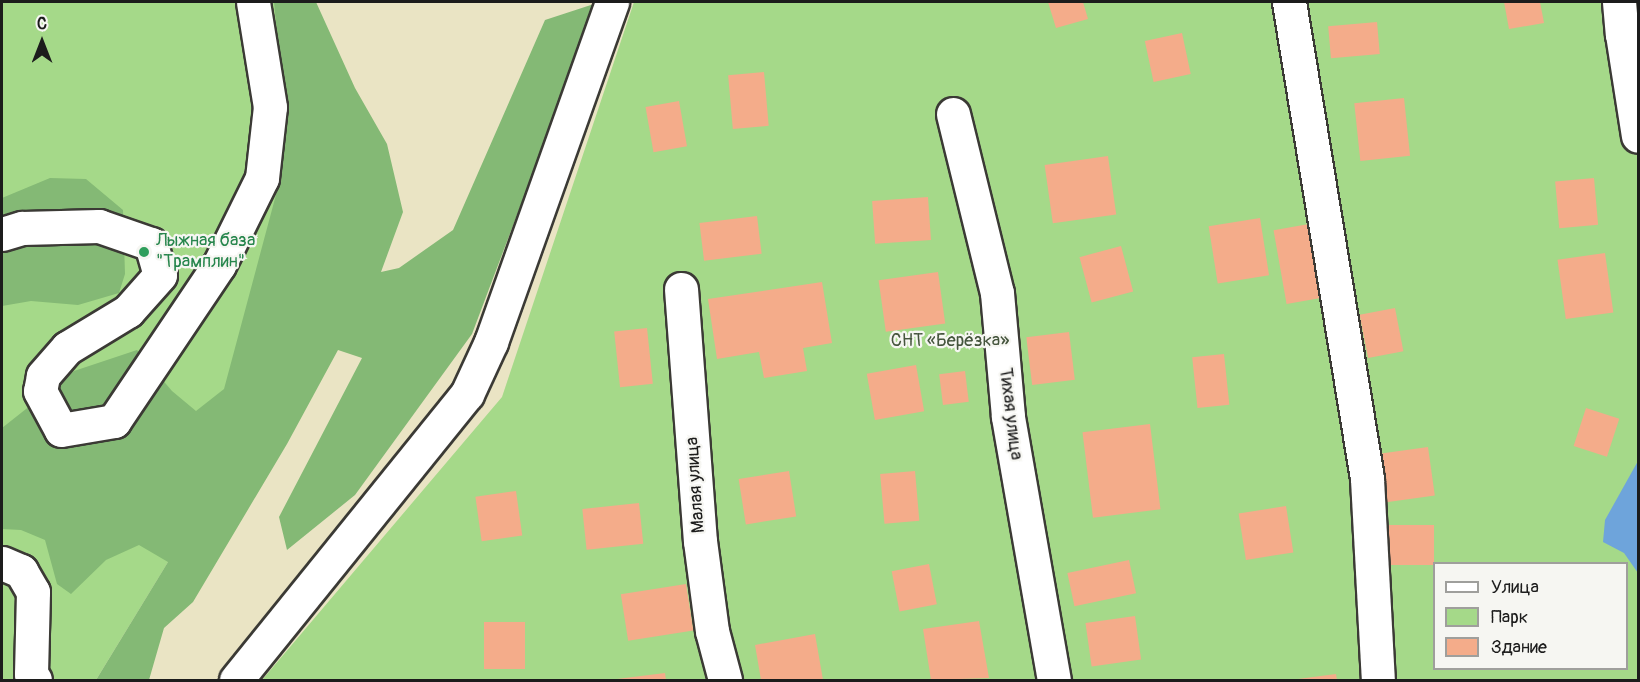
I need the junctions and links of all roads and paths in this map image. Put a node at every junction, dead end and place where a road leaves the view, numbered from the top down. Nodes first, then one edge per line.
1 (253, 2) edge
2 (612, 2) edge
3 (1289, 2) edge
4 (1619, 2) edge
5 (1630, 33) edge
6 (953, 114) dead end
7 (1638, 136) edge
8 (2, 234) edge
9 (681, 289) dead end
10 (2, 563) edge
11 (34, 681) edge
12 (236, 681) edge
13 (725, 681) edge
14 (1054, 681) edge
15 (1378, 681) edge

1 - 8 street
2 - 12 street
3 - 15 street
4 - 5 street
5 - 7 street
6 - 14 street, Тихая улица
9 - 13 street, Малая улица
10 - 11 street

